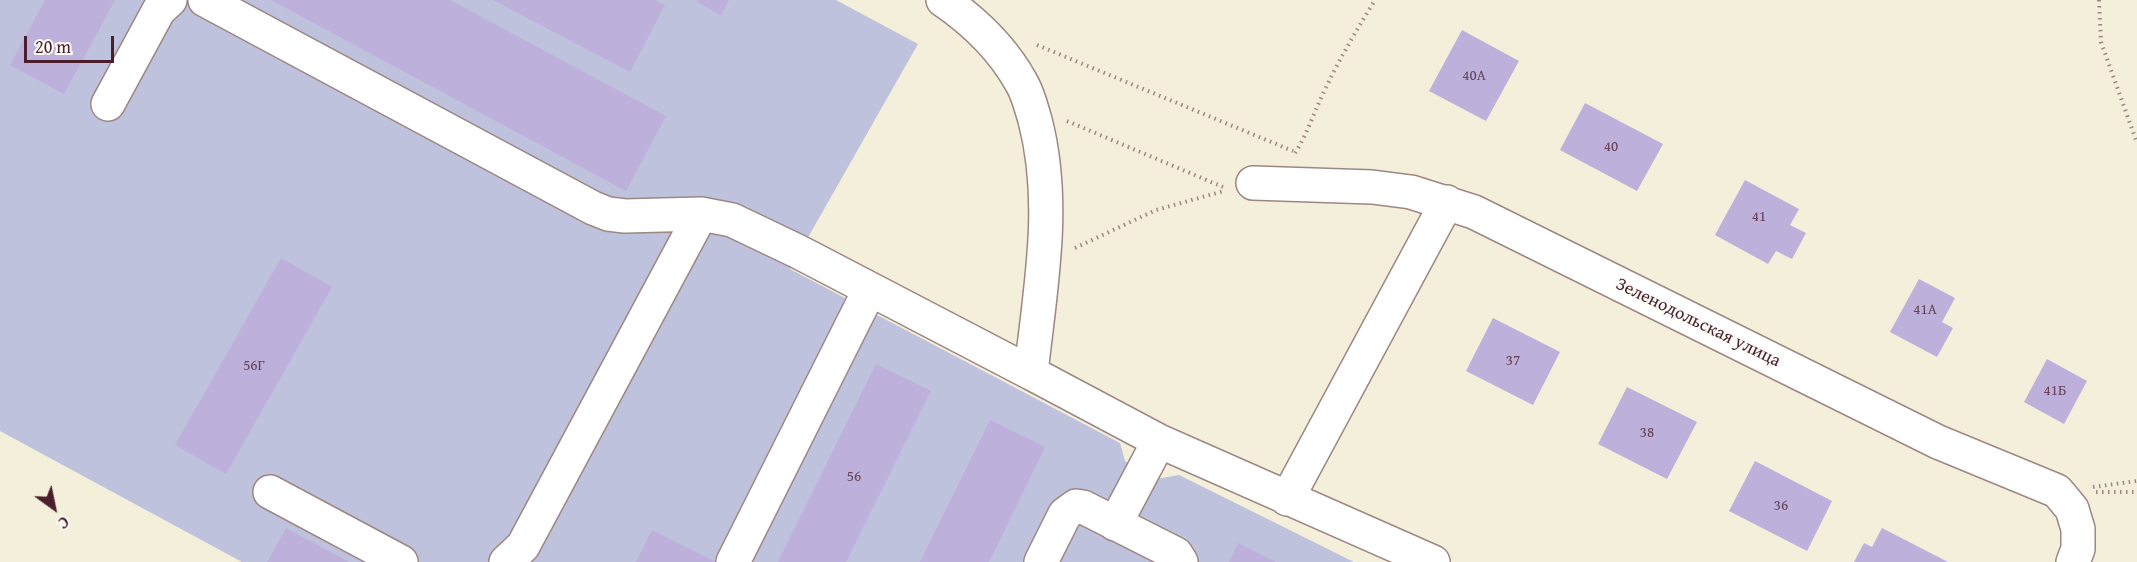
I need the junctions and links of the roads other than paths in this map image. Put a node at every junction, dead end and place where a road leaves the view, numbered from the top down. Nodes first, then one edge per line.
1 (170, 0) edge
2 (205, 0) edge
3 (944, 0) edge
4 (108, 104) dead end
5 (1240, 186) road end
6 (1447, 202) junction
7 (701, 214) junction
8 (870, 289) junction
9 (1031, 374) junction
10 (1159, 441) junction
11 (270, 492) dead end
12 (1287, 499) junction
13 (1115, 524) junction
14 (401, 562) edge
15 (506, 562) edge
16 (733, 562) edge
17 (1041, 562) edge
18 (1181, 562) edge
19 (1433, 562) edge
20 (2073, 562) edge

1 - 4 street
2 - 7 street
3 - 9 street
5 - 6 street, Зеленодольская улица
6 - 12 street
6 - 20 street, Зеленодольская улица
7 - 8 street
7 - 15 street
8 - 9 street
8 - 16 street
9 - 10 street
10 - 12 street
10 - 13 street
11 - 14 street
12 - 19 street
13 - 17 street
13 - 18 street

